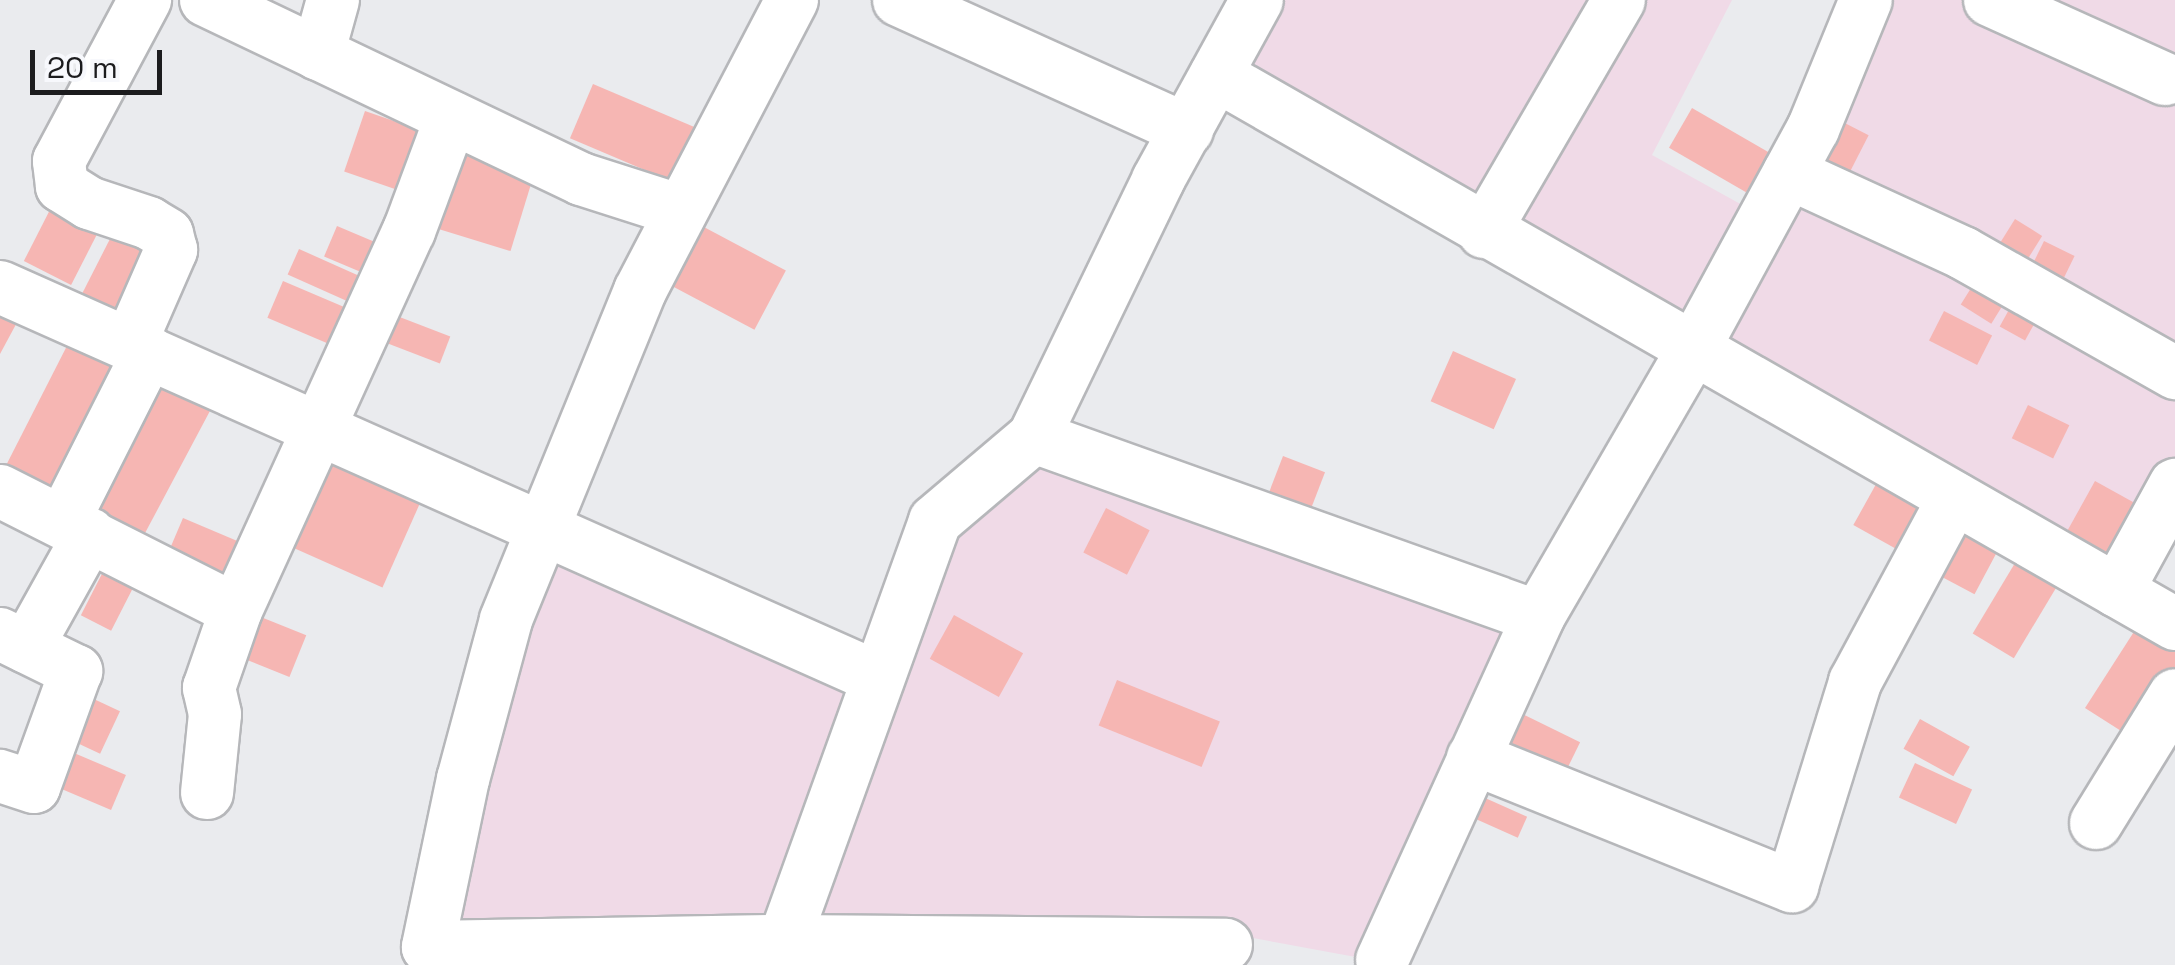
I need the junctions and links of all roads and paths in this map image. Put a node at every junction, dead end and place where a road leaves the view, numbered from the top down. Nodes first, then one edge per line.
1 (145, 0) edge
2 (206, 0) edge
3 (332, 0) edge
4 (792, 0) edge
5 (899, 0) edge
6 (1257, 0) edge
7 (1619, 0) edge
8 (1866, 0) edge
9 (1990, 0) edge
10 (318, 54) junction
11 (1216, 75) junction
12 (2165, 80) dead end
13 (451, 118) junction
14 (1187, 130) junction
15 (1789, 173) junction
16 (680, 210) junction
17 (1484, 232) junction
18 (0, 287) edge
19 (1695, 346) junction
20 (140, 348) junction
21 (2175, 373) edge
22 (320, 428) junction
23 (1034, 437) junction
24 (2175, 486) edge
25 (0, 492) edge
26 (1954, 498) junction
27 (77, 527) junction
28 (543, 528) junction
29 (2117, 591) junction
30 (236, 610) junction
31 (1538, 617) junction
32 (2175, 624) edge
33 (14, 641) edge
34 (878, 678) junction
35 (2175, 695) edge
36 (1474, 758) junction
37 (0, 776) edge
38 (207, 794) dead end
39 (2096, 824) dead end
40 (784, 941) junction
41 (1226, 945) dead end
42 (424, 956) edge
43 (1382, 960) dead end

1 - 20 street
2 - 10 street
3 - 10 street
4 - 16 street
5 - 14 street
6 - 11 street
7 - 17 street
8 - 15 street
9 - 12 street
10 - 13 street
11 - 14 street
11 - 17 street
13 - 16 street
13 - 22 street
14 - 23 street
15 - 19 street
15 - 21 street
16 - 28 street
17 - 19 street
18 - 20 street
19 - 26 street
19 - 31 street
20 - 22 street
20 - 27 street
22 - 28 street
22 - 30 street
23 - 31 street
23 - 34 street
24 - 29 street
25 - 27 street
26 - 29 street
26 - 36 street
27 - 30 street
27 - 33 street
28 - 34 street
28 - 42 street
29 - 32 street
30 - 38 street
31 - 36 street
33 - 37 street
34 - 40 street
35 - 39 street
36 - 43 street
40 - 41 street
40 - 42 street

